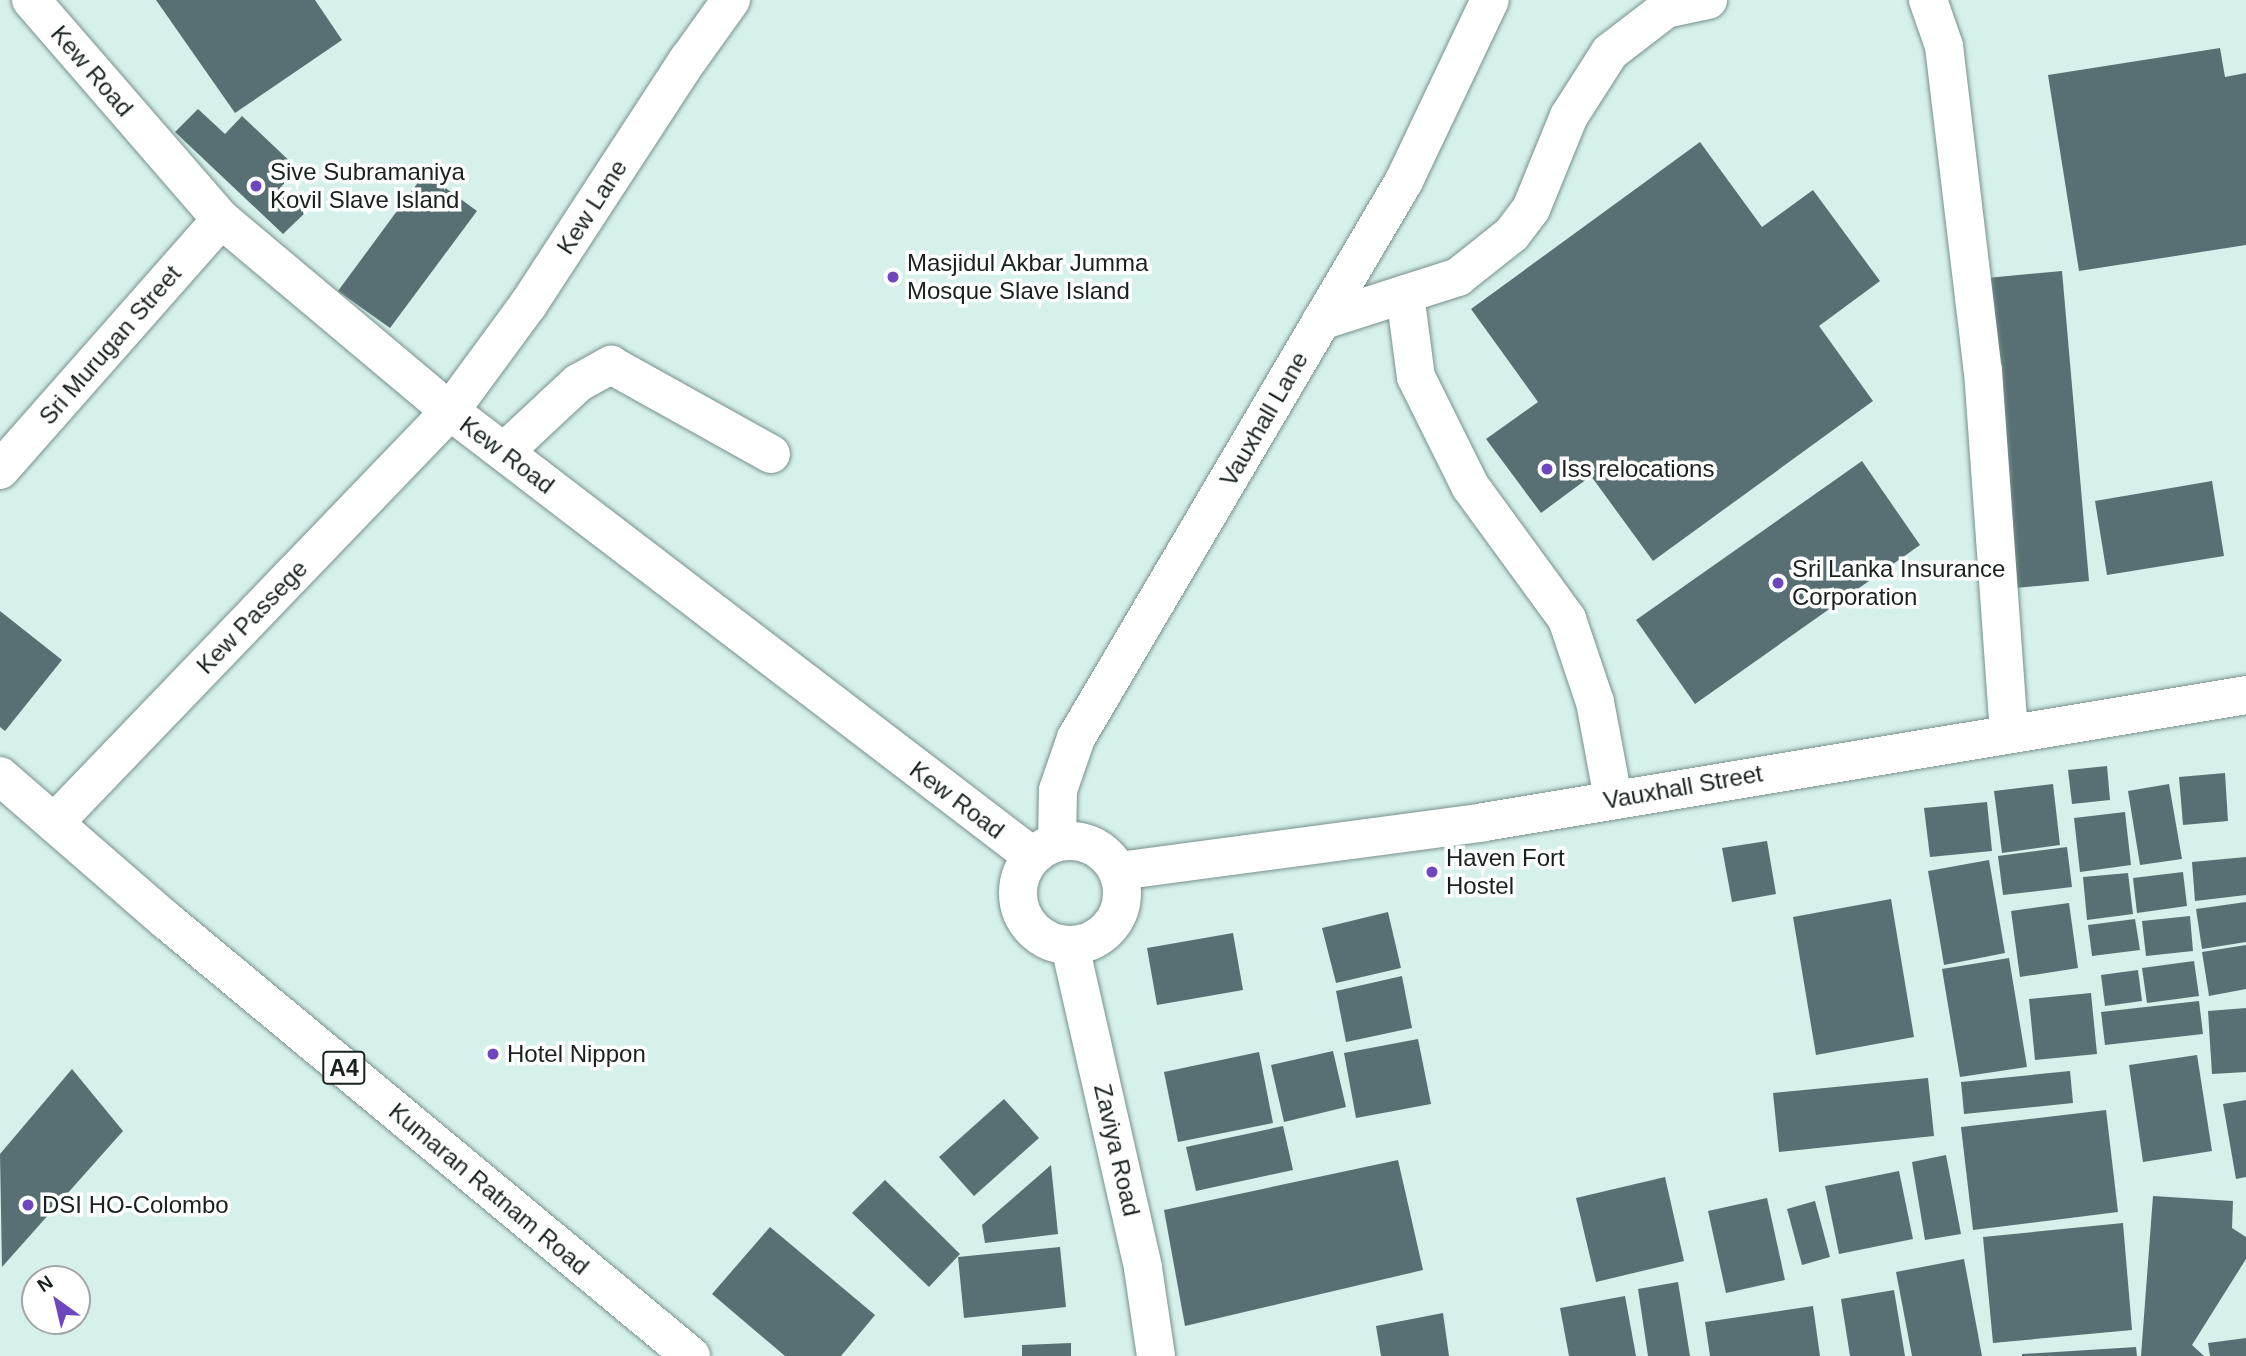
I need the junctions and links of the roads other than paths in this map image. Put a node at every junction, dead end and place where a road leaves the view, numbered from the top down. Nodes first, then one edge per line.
1 (31, 0) edge
2 (732, 0) edge
3 (1490, 0) edge
4 (1708, 0) edge
5 (1928, 0) edge
6 (221, 219) junction
7 (1405, 294) junction
8 (1321, 321) junction
9 (450, 411) junction
10 (504, 452) junction
11 (771, 454) dead end
12 (0, 470) edge
13 (2246, 695) edge
14 (2009, 732) junction
15 (0, 776) edge
16 (1613, 798) junction
17 (54, 823) junction
18 (1044, 849) junction
19 (1119, 872) junction
20 (1070, 946) junction
21 (691, 1356) edge
22 (1156, 1356) edge

1 - 6 main road, Kew Road
2 - 9 main road, Kew Lane
3 - 8 main road, Vauxhall Lane
4 - 7 main road
5 - 14 main road
6 - 9 main road, Kew Road
6 - 12 main road, Sri Murugan Street
7 - 8 main road
7 - 16 main road
8 - 18 main road, Vauxhall Lane
9 - 10 main road, Kew Road
9 - 17 main road, Kew Passege
10 - 11 main road
10 - 18 main road, Kew Road
13 - 14 main road, Vauxhall Street
14 - 16 main road, Vauxhall Street
15 - 17 main road, Kumaran Ratnam Road / A4
16 - 19 main road, Vauxhall Street
17 - 21 main road, Kumaran Ratnam Road / A4
18 - 19 main road
18 - 20 main road
19 - 20 main road
20 - 22 main road, Zaviya Road

